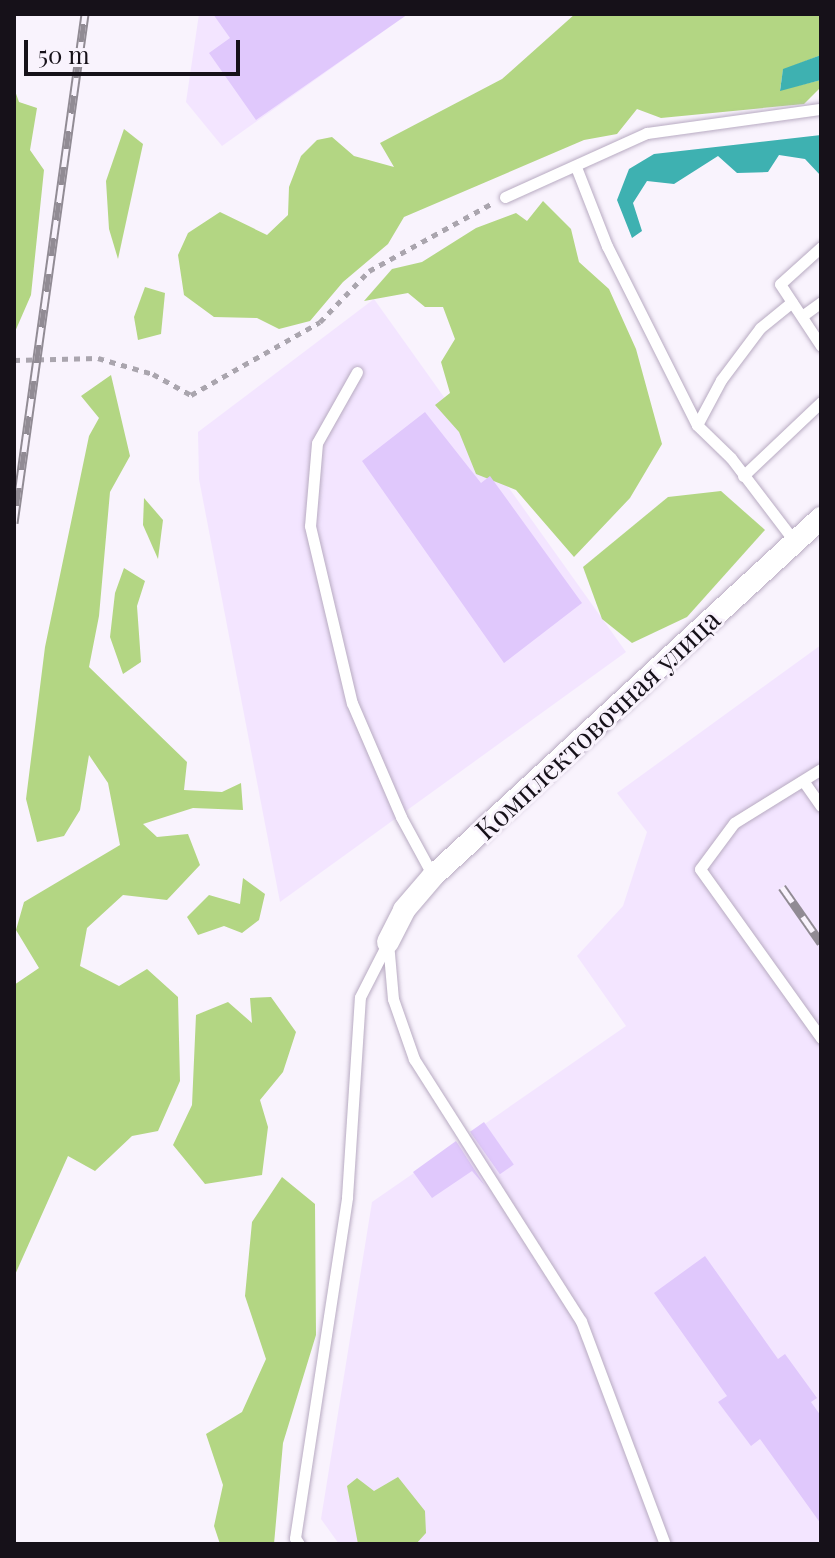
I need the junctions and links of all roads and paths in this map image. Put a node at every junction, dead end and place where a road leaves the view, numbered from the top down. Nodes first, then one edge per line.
1 (821, 109) edge
2 (576, 167) junction
3 (505, 197) joint
4 (821, 247) edge
5 (792, 302) junction
6 (821, 302) edge
7 (802, 316) junction
8 (821, 346) edge
9 (14, 360) edge
10 (357, 372) dead end
11 (821, 402) edge
12 (697, 425) junction
13 (743, 476) junction
14 (821, 518) edge
15 (795, 542) junction
16 (821, 769) edge
17 (804, 782) junction
18 (821, 806) edge
19 (433, 876) junction
20 (388, 942) junction
21 (821, 1038) edge
22 (299, 1544) edge
23 (665, 1544) edge

1 - 2 lane
2 - 3 lane
2 - 12 lane
3 - 9 path
4 - 5 lane
5 - 7 lane
5 - 12 lane
6 - 7 lane
7 - 8 lane
10 - 19 lane
11 - 13 lane
12 - 13 lane
13 - 15 lane
14 - 15 street, Комплектовочная улица
15 - 19 street, Комплектовочная улица
16 - 17 lane
17 - 18 lane
17 - 21 lane
19 - 20 street, Комплектовочная улица
20 - 22 lane
20 - 23 lane

